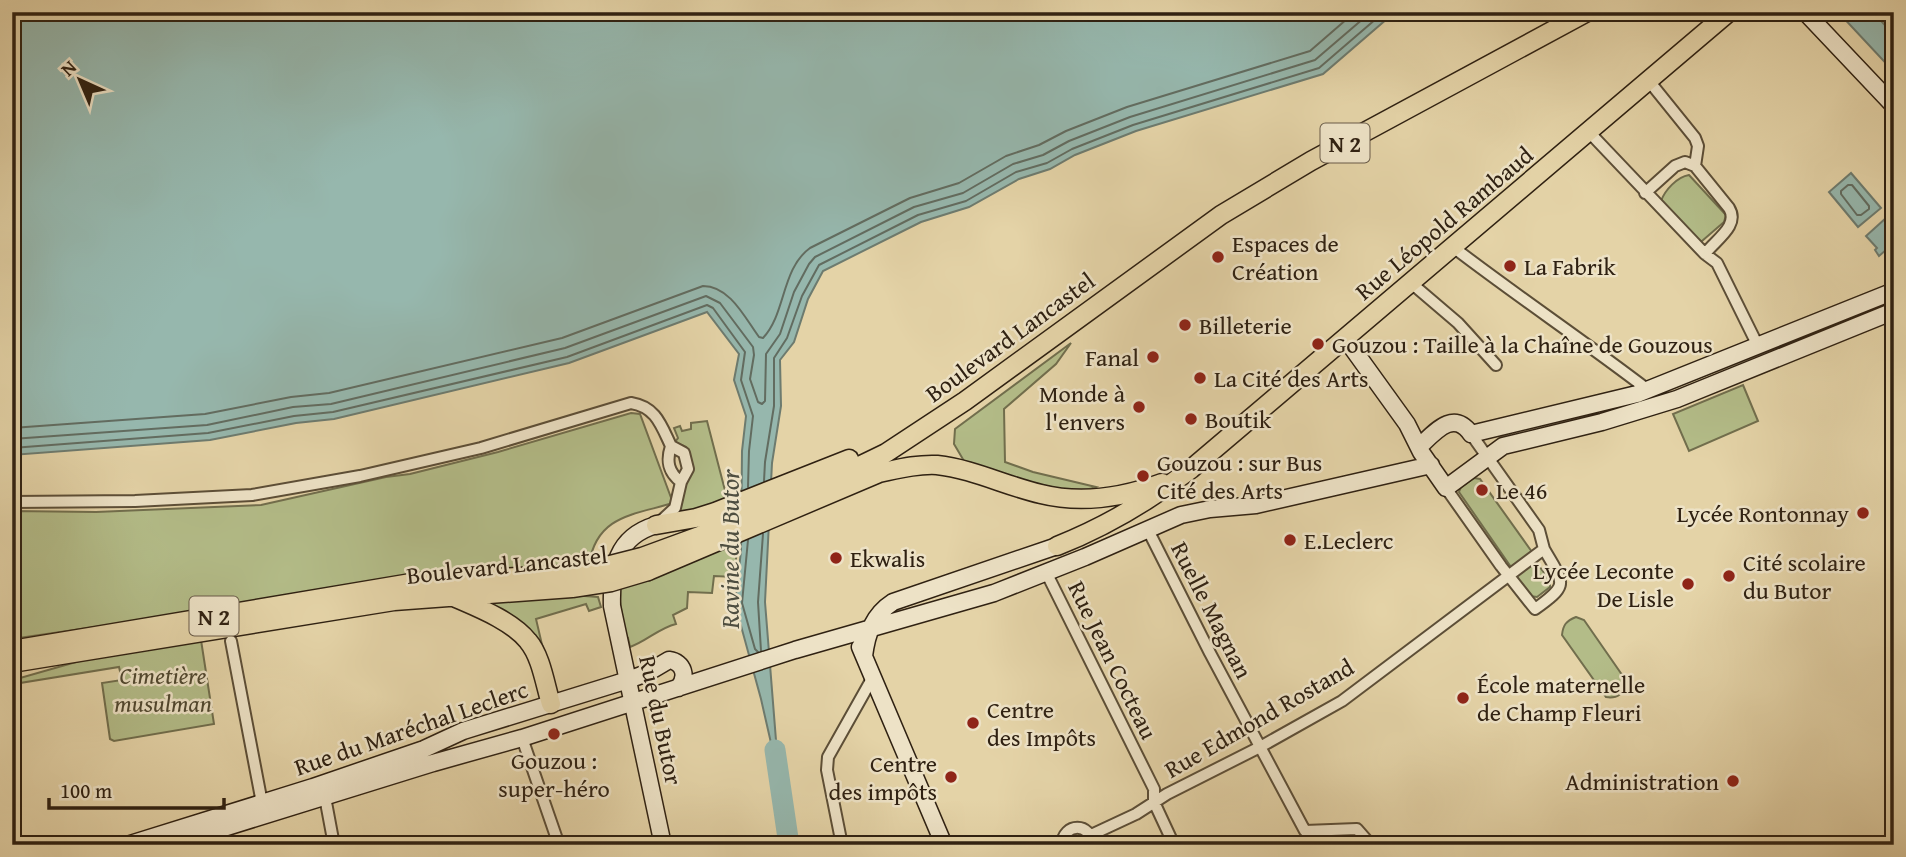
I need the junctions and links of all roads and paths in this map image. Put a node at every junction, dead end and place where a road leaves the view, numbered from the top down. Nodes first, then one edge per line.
1 (1587, 12) edge
2 (1728, 12) edge
3 (1805, 12) edge
4 (1649, 81) junction
5 (1894, 106) edge
6 (1589, 132) junction
7 (1695, 166) junction
8 (1645, 193) junction
9 (1453, 247) junction
10 (1705, 254) junction
11 (1413, 281) junction
12 (1894, 291) edge
13 (1894, 311) edge
14 (1345, 338) junction
15 (1758, 346) junction
16 (1496, 365) dead end
17 (1648, 390) junction
18 (1407, 424) junction
19 (1437, 430) junction
20 (1471, 435) junction
21 (671, 446) junction
22 (1419, 447) junction
23 (1487, 456) junction
24 (1431, 465) junction
25 (1191, 470) junction
26 (681, 482) junction
27 (825, 483) junction
28 (1446, 488) junction
29 (12, 502) edge
30 (656, 524) junction
31 (1147, 528) junction
32 (1057, 546) joint
33 (1544, 549) junction
34 (645, 564) junction
35 (1046, 572) junction
36 (1507, 575) junction
37 (574, 581) junction
38 (453, 596) junction
39 (870, 629) junction
40 (851, 633) junction
41 (231, 641) dead end
42 (12, 650) edge
43 (864, 656) junction
44 (12, 663) edge
45 (873, 677) junction
46 (628, 680) junction
47 (678, 688) junction
48 (633, 701) junction
49 (551, 704) junction
50 (564, 723) junction
51 (522, 738) junction
52 (1260, 747) junction
53 (325, 797) junction
54 (1154, 802) junction
55 (262, 803) junction
56 (1092, 840) edge
57 (193, 841) edge
58 (127, 845) edge
59 (169, 845) edge
60 (334, 845) edge
61 (559, 845) edge
62 (663, 845) edge
63 (842, 845) edge
64 (944, 845) edge
65 (1062, 845) edge
66 (1174, 845) edge
67 (1371, 845) edge

1 - 27 main road, Boulevard Lancastel / N 2
2 - 4 main road, Rue Léopold Rambaud / N 2
3 - 5 street
4 - 6 main road, Rue Léopold Rambaud / N 2
4 - 7 street
6 - 8 street
6 - 9 main road, Rue Léopold Rambaud / N 2
7 - 8 street
7 - 10 street
8 - 10 street
9 - 11 main road, Rue Léopold Rambaud / N 2
9 - 17 street
10 - 15 street
11 - 14 main road, Rue Léopold Rambaud / N 2
11 - 16 street
12 - 15 street
13 - 23 street
14 - 18 street
14 - 25 main road, Rue Léopold Rambaud / N 2
15 - 17 street
17 - 20 street
18 - 19 street
18 - 22 street
19 - 20 street
19 - 22 street
20 - 23 street
21 - 26 street
21 - 26 street
21 - 29 street
22 - 24 street
23 - 28 street
23 - 33 street
24 - 28 street
24 - 31 street
25 - 27 main road, Boulevard Lancastel / N 2
25 - 32 main road
26 - 30 street
27 - 30 main road
27 - 34 main road, Boulevard Lancastel / N 2
27 - 34 main road, Boulevard Lancastel / N 2
28 - 36 street
30 - 46 street, Rue du Butor
31 - 35 street
31 - 52 street, Ruelle Magnan
32 - 39 street
33 - 36 street, Rue Edmond Rostand
33 - 36 street
34 - 37 main road, Boulevard Lancastel / N 2, bridge
35 - 39 street
35 - 54 street, Rue Jean Cocteau
36 - 52 street, Rue Edmond Rostand
37 - 38 main road, Boulevard Lancastel / N 2
37 - 42 main road, Boulevard Lancastel / N 2
38 - 44 main road, Boulevard Lancastel / N 2
38 - 49 main road
39 - 40 street
39 - 43 street
40 - 43 street
40 - 47 street, Rue du Maréchal Leclerc
41 - 55 street
43 - 45 street
45 - 63 street
45 - 64 street
46 - 47 street, Rue du Maréchal Leclerc
46 - 48 street, Rue du Butor
46 - 49 street, Rue du Maréchal Leclerc
47 - 48 street, Rue du Maréchal Leclerc
48 - 50 street, Rue du Maréchal Leclerc
48 - 62 street, Rue du Butor
49 - 50 street
49 - 55 street, Rue du Maréchal Leclerc
50 - 51 street, Rue du Maréchal Leclerc
51 - 53 street, Rue du Maréchal Leclerc
51 - 61 street
52 - 54 street, Rue Edmond Rostand
52 - 67 street, Ruelle Magnan
53 - 57 street, Rue du Maréchal Leclerc
53 - 60 street
54 - 56 street, Rue Edmond Rostand
54 - 66 street, Rue Jean Cocteau
55 - 58 street, Rue du Maréchal Leclerc
56 - 65 street
57 - 59 street, Rue du Maréchal Leclerc

